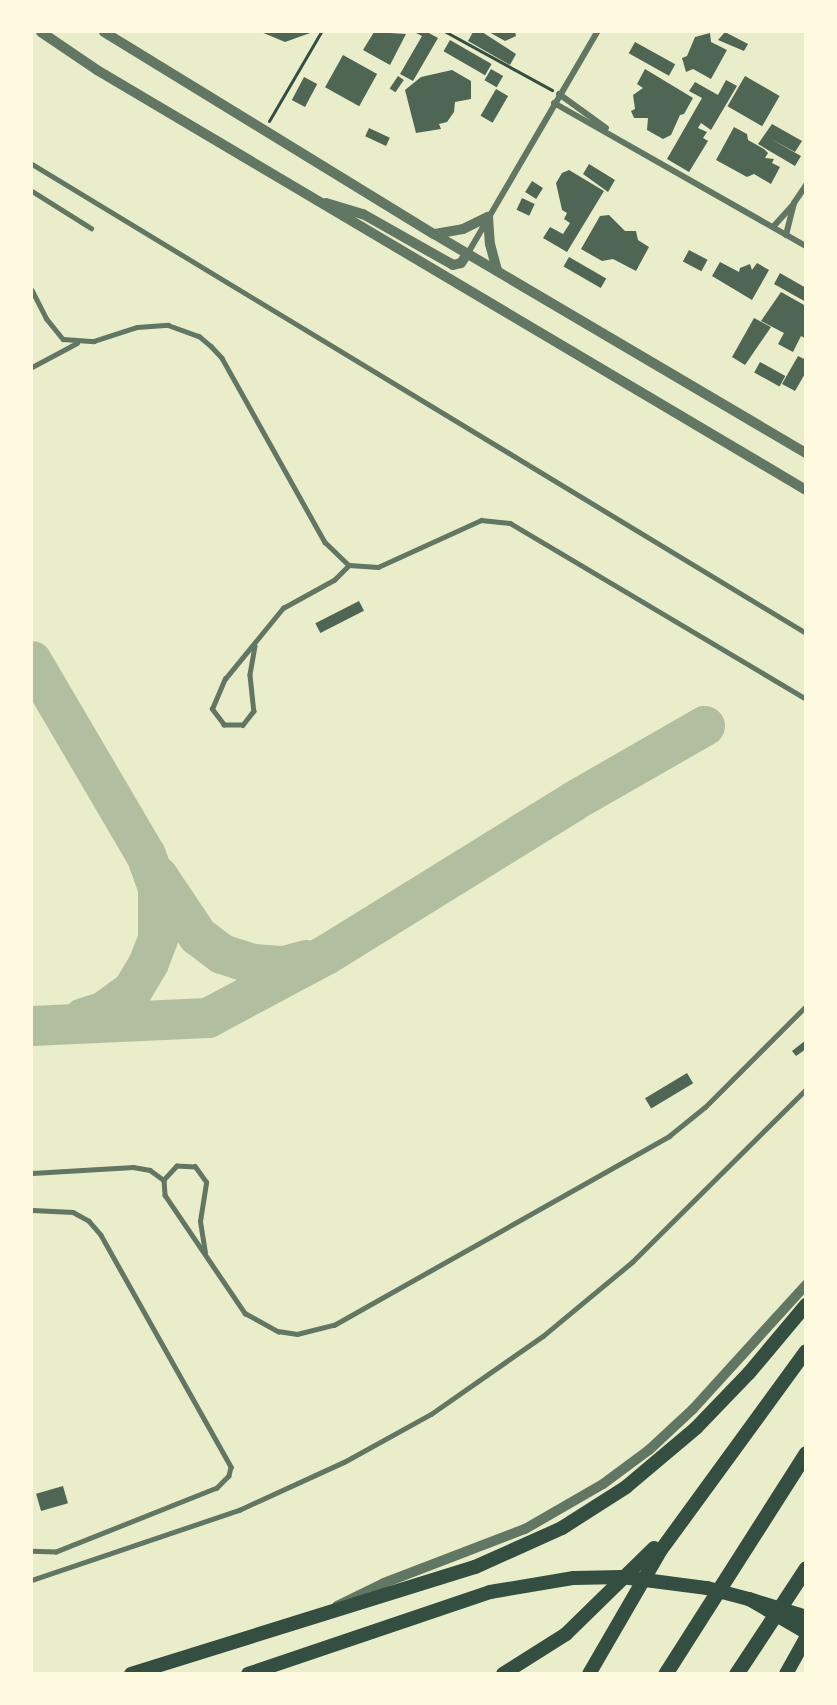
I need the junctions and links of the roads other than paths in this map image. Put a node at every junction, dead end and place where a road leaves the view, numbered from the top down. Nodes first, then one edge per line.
1 (41, 32) edge
2 (104, 32) edge
3 (597, 32) edge
4 (559, 94) junction
5 (554, 103) junction
6 (611, 132) junction
7 (32, 164) edge
8 (806, 185) edge
9 (32, 191) edge
10 (317, 201) junction
11 (795, 203) junction
12 (489, 217) junction
13 (772, 227) junction
14 (91, 228) dead end
15 (434, 234) junction
16 (786, 235) junction
17 (806, 246) edge
18 (468, 254) junction
19 (497, 270) junction
20 (32, 290) edge
21 (78, 342) junction
22 (32, 368) edge
23 (806, 453) edge
24 (806, 490) edge
25 (349, 565) junction
26 (806, 633) edge
27 (255, 646) junction
28 (806, 699) edge
29 (806, 1006) edge
30 (806, 1089) edge
31 (32, 1173) edge
32 (164, 1180) junction
33 (32, 1210) edge
34 (206, 1253) junction
35 (806, 1285) edge
36 (806, 1305) edge
37 (806, 1352) edge
38 (806, 1453) edge
39 (689, 1509) junction
40 (32, 1551) edge
41 (806, 1569) edge
42 (32, 1580) edge
43 (749, 1599) junction
44 (324, 1615) junction
45 (806, 1617) edge
46 (806, 1632) edge
47 (806, 1638) edge
48 (131, 1674) edge
49 (248, 1674) edge
50 (503, 1674) edge
51 (589, 1674) edge
52 (665, 1674) edge
53 (736, 1674) edge
54 (786, 1674) edge

1 - 10 street
2 - 15 street
3 - 4 street
4 - 5 street
4 - 6 street
5 - 6 street
5 - 12 street
6 - 13 street
7 - 26 lane
8 - 11 street
9 - 14 lane
10 - 18 street
10 - 24 street
11 - 13 street
11 - 16 street
12 - 15 street
12 - 18 street
12 - 19 street
13 - 16 street
15 - 18 street
16 - 17 street
18 - 19 street
19 - 23 street
20 - 21 lane
21 - 22 lane
21 - 25 lane
25 - 27 lane
25 - 28 lane
27 - 27 lane
29 - 34 lane
30 - 42 lane
31 - 32 lane
32 - 34 lane
32 - 34 lane
33 - 40 lane
35 - 44 street
36 - 44 main road
37 - 39 main road
38 - 52 highway
39 - 50 main road
39 - 51 main road
41 - 53 highway
43 - 45 main road
43 - 46 main road
43 - 49 main road
44 - 48 main road
47 - 54 main road

